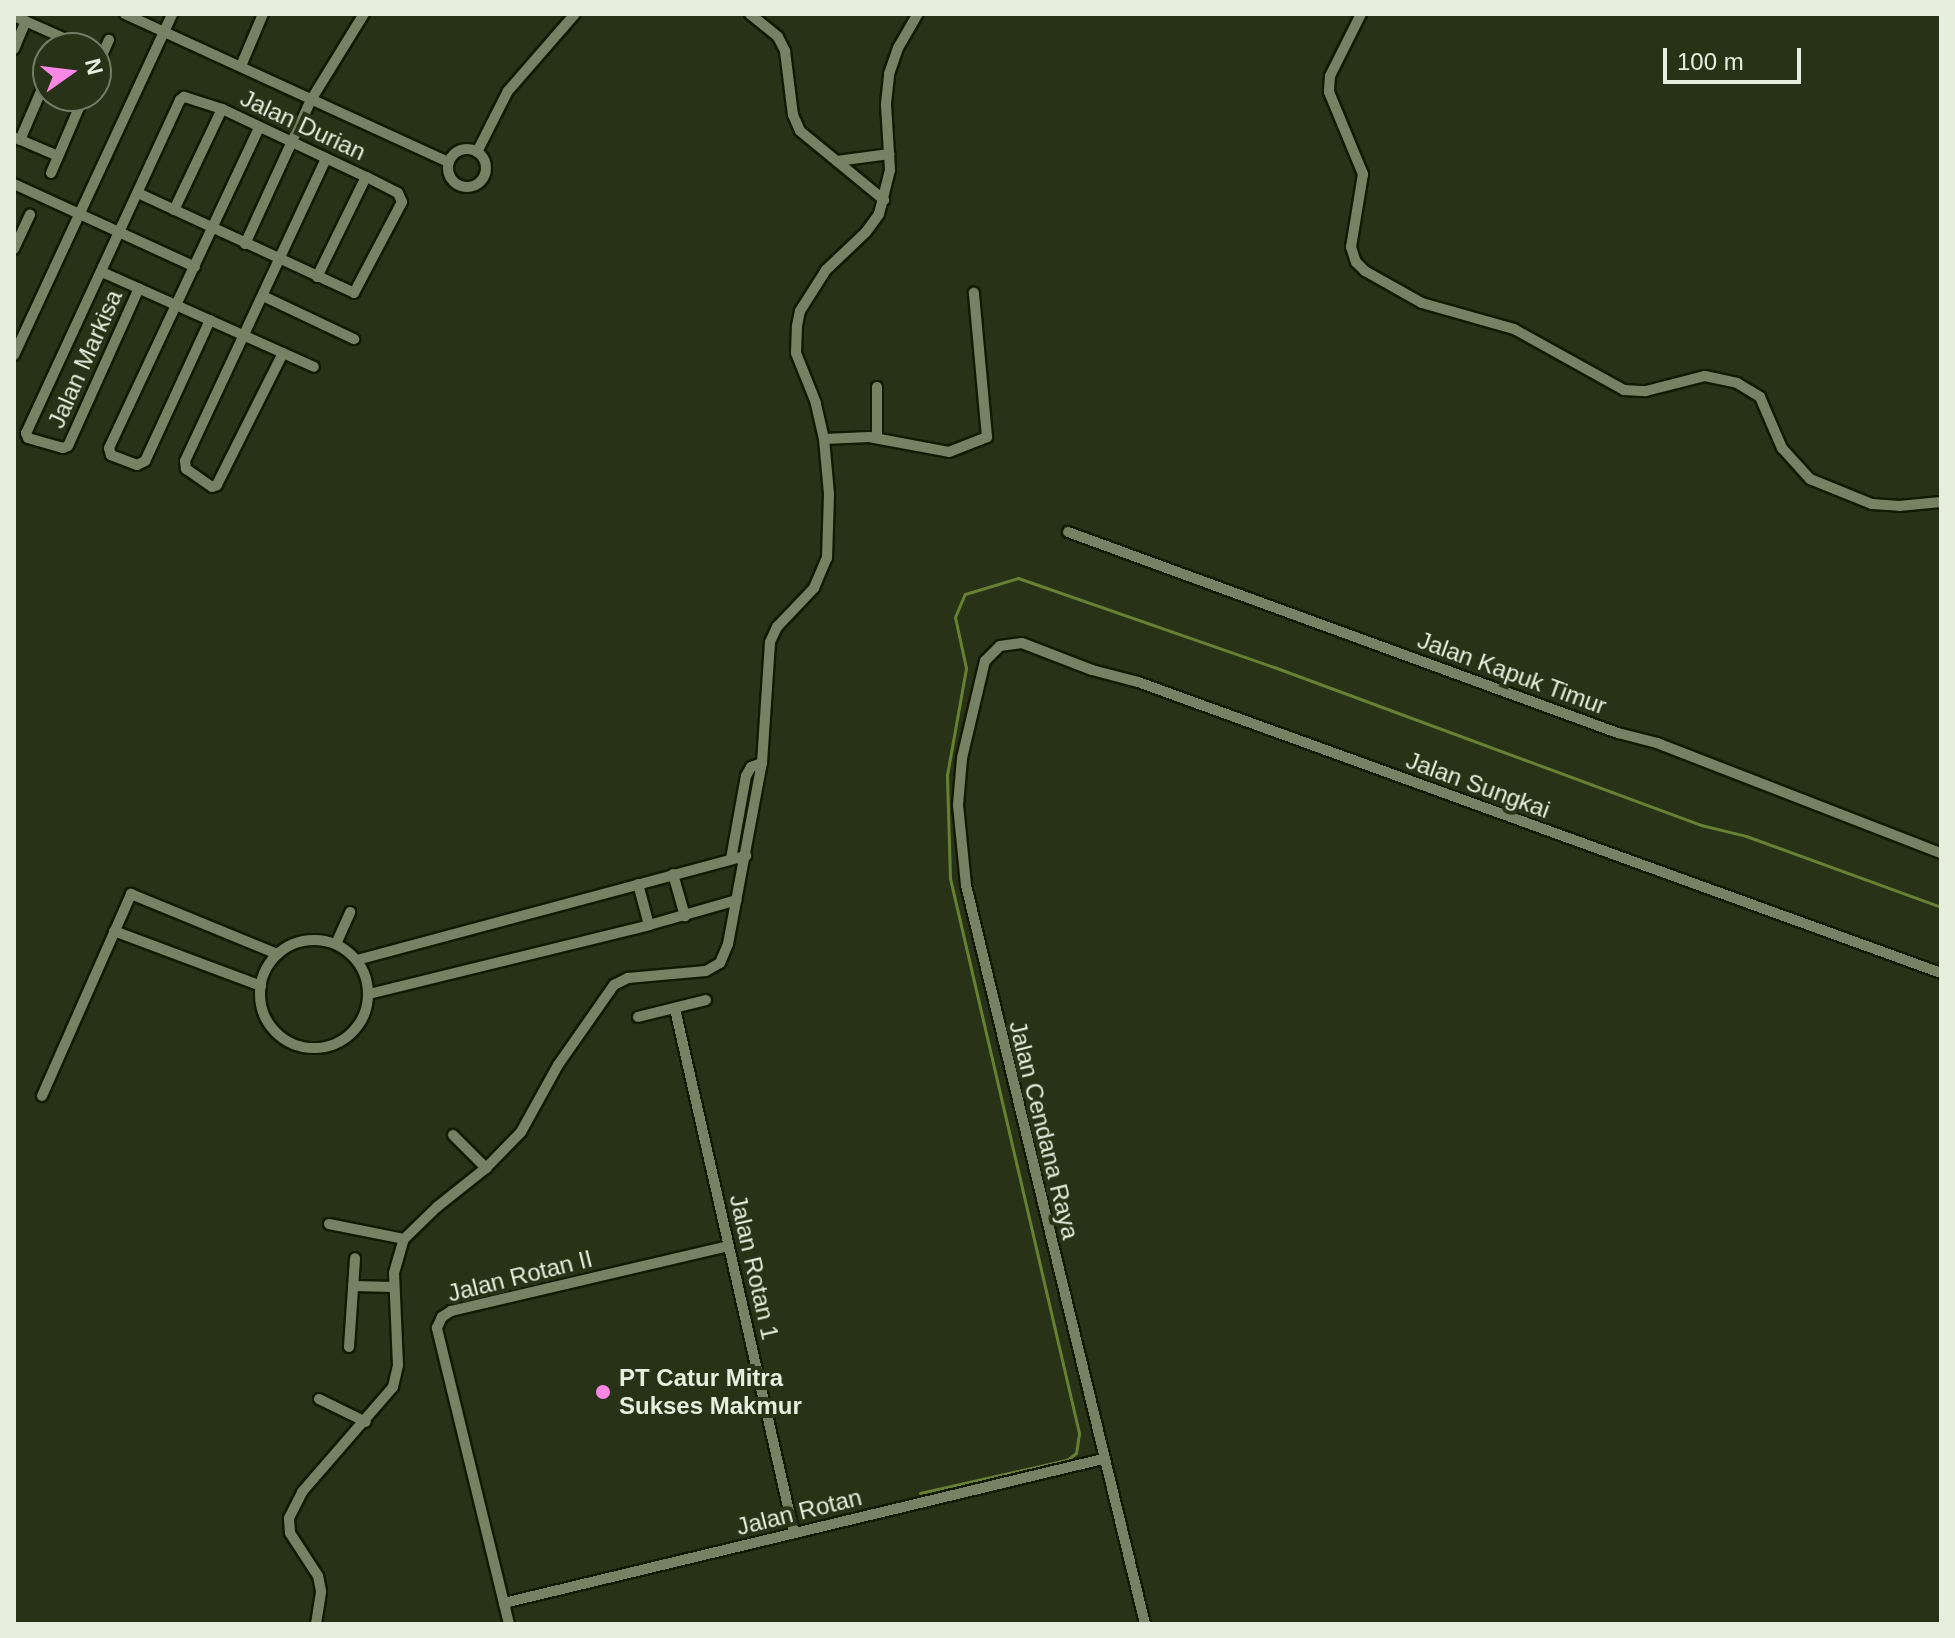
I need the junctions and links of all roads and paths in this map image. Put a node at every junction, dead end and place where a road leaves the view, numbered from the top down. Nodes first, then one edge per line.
1 (125, 14) edge
2 (172, 14) edge
3 (263, 14) edge
4 (364, 14) edge
5 (575, 14) edge
6 (750, 14) edge
7 (918, 14) edge
8 (1361, 14) edge
9 (14, 16) edge
10 (26, 21) junction
11 (44, 32) edge
12 (164, 32) junction
13 (14, 49) edge
14 (241, 66) junction
15 (311, 100) junction
16 (32, 108) edge
17 (222, 109) junction
18 (77, 112) edge
19 (259, 128) junction
20 (17, 138) edge
21 (290, 143) junction
22 (477, 152) junction
23 (890, 154) junction
24 (58, 156) junction
25 (326, 158) junction
26 (837, 161) junction
27 (449, 162) junction
28 (51, 173) dead end
29 (366, 177) junction
30 (14, 184) edge
31 (138, 193) junction
32 (884, 200) junction
33 (174, 210) junction
34 (79, 214) junction
35 (30, 215) dead end
36 (212, 228) junction
37 (17, 233) edge
38 (120, 233) junction
39 (245, 244) junction
40 (14, 249) edge
41 (279, 260) junction
42 (195, 267) junction
43 (102, 272) junction
44 (317, 277) junction
45 (139, 288) junction
46 (974, 293) dead end
47 (263, 296) junction
48 (177, 306) junction
49 (210, 320) junction
50 (244, 336) junction
51 (354, 339) dead end
52 (283, 353) junction
53 (14, 355) edge
54 (314, 367) dead end
55 (877, 387) dead end
56 (877, 438) junction
57 (824, 439) junction
58 (1941, 502) edge
59 (1068, 532) dead end
60 (1000, 646) joint
61 (762, 763) junction
62 (1941, 853) edge
63 (746, 856) junction
64 (731, 859) junction
65 (673, 874) junction
66 (638, 884) junction
67 (737, 900) junction
68 (350, 912) dead end
69 (685, 916) junction
70 (649, 925) junction
71 (114, 931) junction
72 (336, 944) junction
73 (277, 954) junction
74 (357, 960) junction
75 (1941, 973) edge
76 (261, 986) junction
77 (369, 994) junction
78 (706, 1000) dead end
79 (675, 1009) junction
80 (638, 1017) dead end
81 (42, 1096) dead end
82 (453, 1135) dead end
83 (486, 1168) junction
84 (329, 1224) dead end
85 (404, 1239) junction
86 (729, 1246) junction
87 (355, 1258) dead end
88 (353, 1286) junction
89 (394, 1287) junction
90 (349, 1347) dead end
91 (319, 1399) dead end
92 (366, 1422) junction
93 (1103, 1459) junction
94 (794, 1533) junction
95 (504, 1603) junction
96 (316, 1624) edge
97 (509, 1624) edge
98 (1145, 1624) edge

1 - 12 street
2 - 12 street
3 - 14 street
4 - 15 street
5 - 22 street
6 - 26 street
7 - 23 street
8 - 58 street
9 - 10 street
10 - 11 street
10 - 13 street
12 - 14 street
12 - 34 street
14 - 15 street
15 - 21 street
15 - 27 street
16 - 20 street
17 - 19 street, Jalan Durian
17 - 31 street, Jalan Durian
17 - 33 street
18 - 24 street
19 - 21 street, Jalan Durian
19 - 36 street
20 - 24 street
21 - 25 street, Jalan Durian
21 - 39 street
22 - 27 street
22 - 27 street
23 - 26 street
23 - 32 street
24 - 28 street
25 - 29 street, Jalan Durian
25 - 41 street
26 - 32 street
29 - 44 street
29 - 44 street, Jalan Durian
30 - 34 street
31 - 33 street
31 - 38 street
32 - 57 street
33 - 36 street
34 - 38 street
34 - 53 street
35 - 37 street
36 - 39 street
36 - 42 street
37 - 40 street
38 - 42 street
38 - 43 street
39 - 41 street
41 - 44 street
41 - 47 street
42 - 48 street
43 - 45 street
43 - 45 street, Jalan Markisa
45 - 48 street
46 - 56 street
47 - 50 street
47 - 51 street
48 - 49 street
48 - 49 street
49 - 50 street
50 - 52 street
50 - 52 street
52 - 54 street
55 - 56 street
56 - 57 street
57 - 61 street
59 - 62 street, Jalan Kapuk Timur
60 - 75 street, Jalan Sungkai
60 - 93 street, Jalan Cendana Raya
61 - 63 street
61 - 64 street
63 - 64 street
63 - 67 street
64 - 65 street
65 - 66 street
65 - 69 street
66 - 70 street
66 - 74 street
67 - 69 street
67 - 83 street
68 - 72 street
69 - 70 street
70 - 77 street
71 - 73 street
71 - 76 street
71 - 81 street
72 - 73 street
72 - 74 street
73 - 76 street
74 - 77 street
76 - 77 street
78 - 79 street
79 - 80 street
79 - 86 street, Jalan Rotan 1
82 - 83 street
83 - 85 street
84 - 85 street
85 - 89 street
86 - 94 street, Jalan Rotan 1
86 - 95 street, Jalan Rotan II
87 - 88 street
88 - 89 street
88 - 90 street
89 - 92 street
91 - 92 street
92 - 96 street
93 - 94 street, Jalan Rotan
93 - 98 street, Jalan Cendana Raya
94 - 95 street, Jalan Rotan
95 - 97 street, Jalan Rotan II

